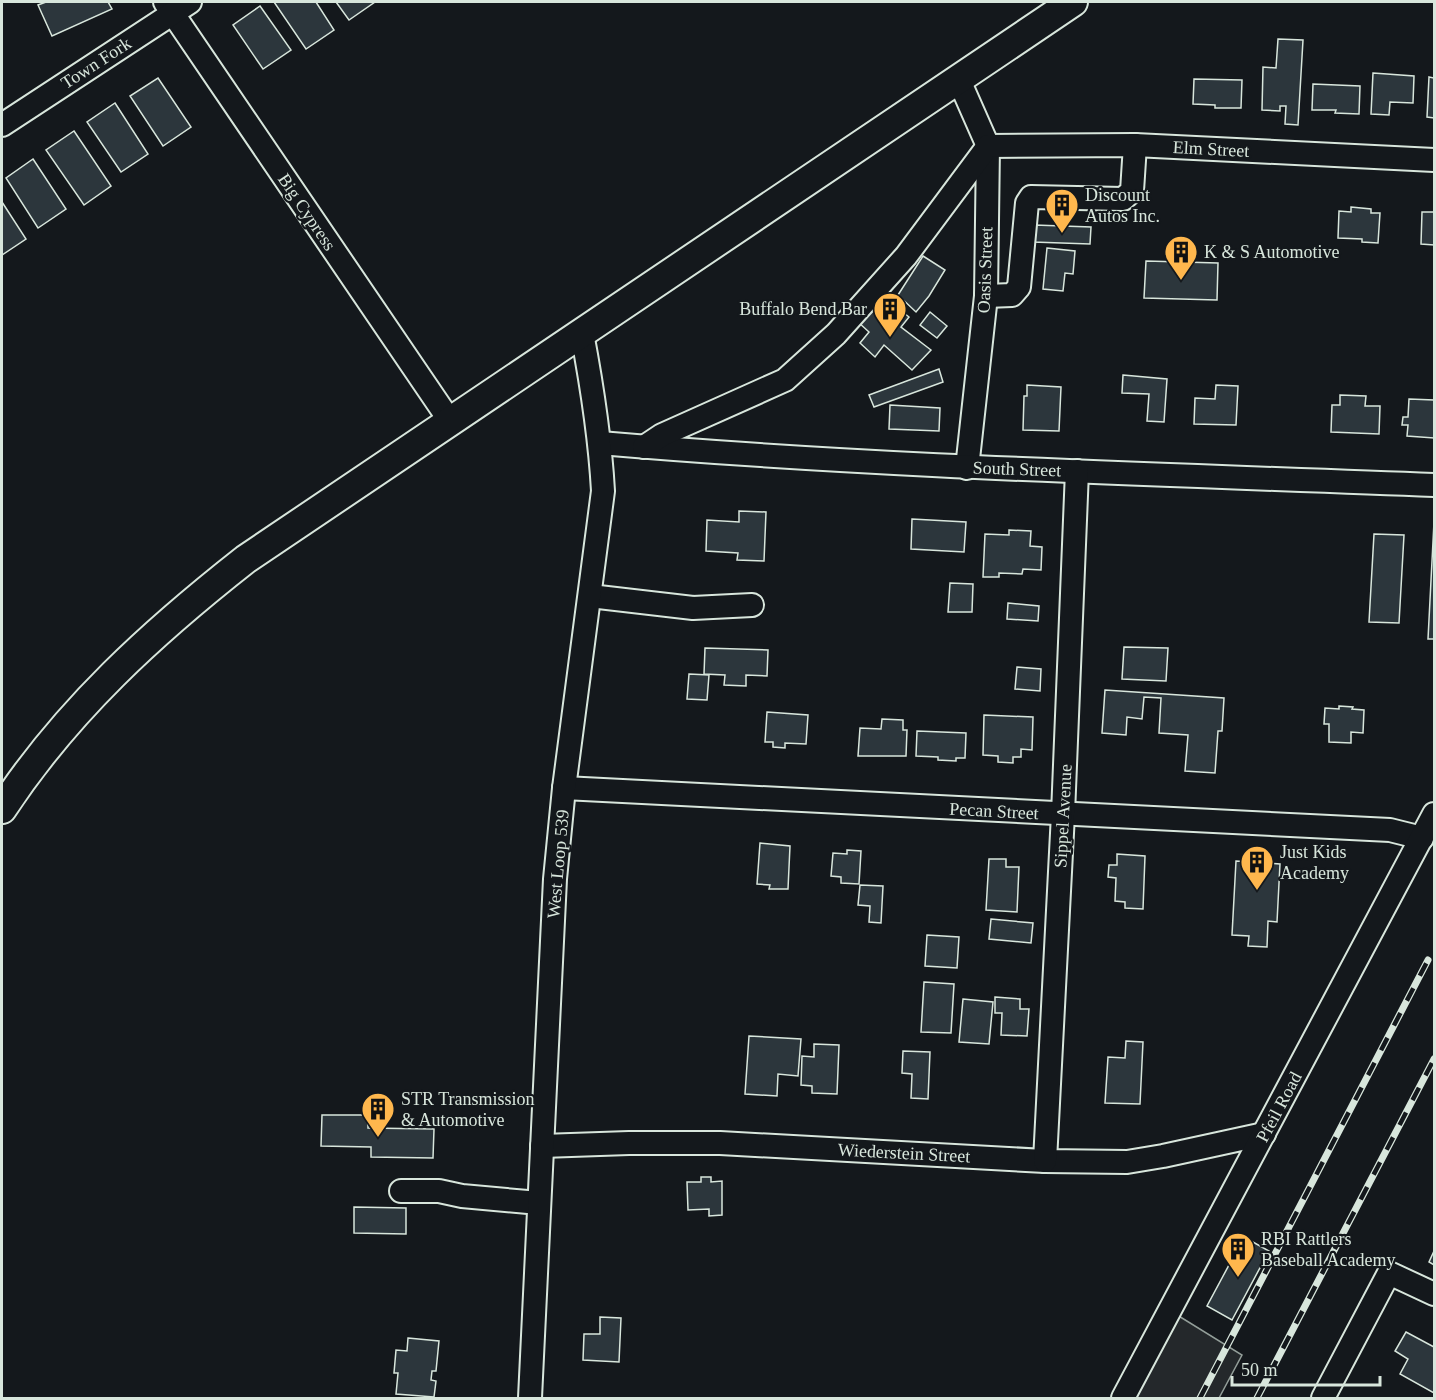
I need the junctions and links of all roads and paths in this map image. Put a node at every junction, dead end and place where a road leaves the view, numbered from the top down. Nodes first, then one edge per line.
1 (1073, 2) edge
2 (176, 6) edge
3 (958, 78) junction
4 (2, 125) edge
5 (1135, 145) junction
6 (988, 146) junction
7 (1434, 160) edge
8 (986, 296) junction
9 (582, 333) junction
10 (450, 421) junction
11 (600, 443) junction
12 (644, 447) junction
13 (967, 468) junction
14 (1077, 471) junction
15 (1434, 485) edge
16 (590, 596) junction
17 (752, 605) dead end
18 (564, 788) junction
19 (2, 809) edge
20 (1064, 814) junction
21 (1434, 814) edge
22 (1422, 838) junction
23 (1264, 1134) junction
24 (542, 1146) junction
25 (1045, 1161) junction
26 (401, 1191) dead end
27 (539, 1203) junction
28 (1434, 1294) edge
29 (530, 1398) edge
30 (1123, 1398) edge
31 (1323, 1398) edge

1 - 3 main road
2 - 4 street, Town Fork
2 - 10 street, Big Cypress
3 - 6 street, Oasis Street
3 - 9 main road
5 - 6 street, Elm Street
5 - 7 street, Elm Street
5 - 8 street
6 - 8 street, Oasis Street
6 - 12 street
8 - 13 street, Oasis Street
9 - 10 main road
9 - 11 street, West Loop 539
10 - 19 main road
11 - 12 street, South Street
11 - 16 street, West Loop 539
12 - 13 street, South Street
13 - 14 street, South Street
14 - 15 street, South Street
14 - 20 street, Sippel Avenue
16 - 17 street
16 - 18 street, West Loop 539
18 - 20 street, Pecan Street
18 - 24 street, West Loop 539
20 - 22 street, Pecan Street
20 - 25 street, Sippel Avenue
21 - 22 street, Pfeil Road
22 - 23 street, Pfeil Road
23 - 25 street, Wiederstein Street
23 - 30 street, Pfeil Road
24 - 25 street, Wiederstein Street
24 - 27 street, West Loop 539
26 - 27 street
27 - 29 street, West Loop 539
28 - 31 street

